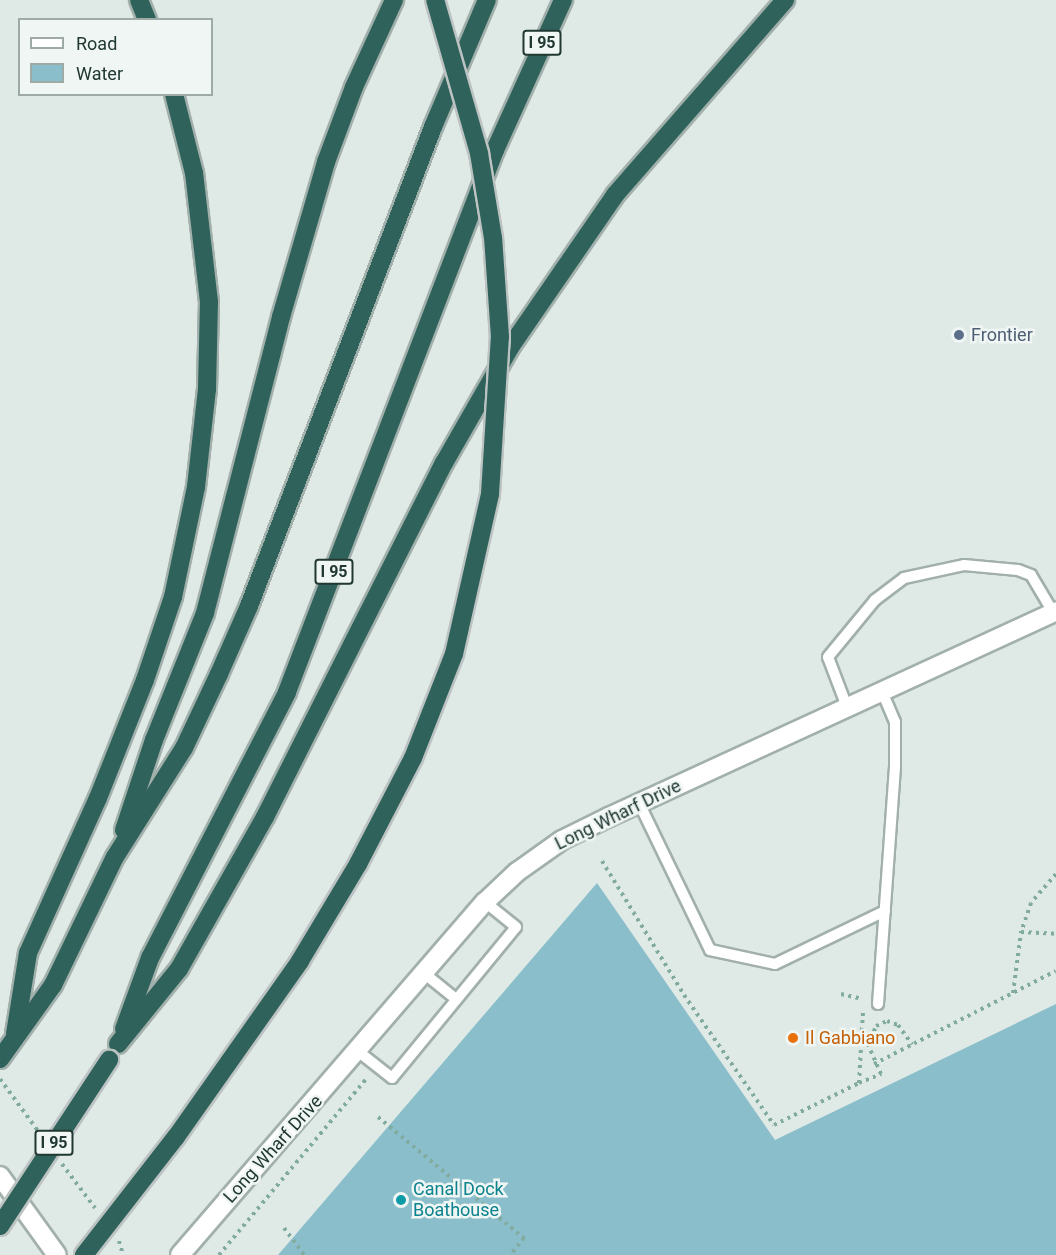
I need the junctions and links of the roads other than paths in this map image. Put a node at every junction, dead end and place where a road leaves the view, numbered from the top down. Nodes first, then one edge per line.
1 (139, 0) edge
2 (435, 0) edge
3 (487, 0) edge
4 (562, 0) edge
5 (785, 0) edge
6 (394, 1) edge
7 (146, 18) edge
8 (175, 96) edge
9 (1054, 612) edge
10 (882, 691) junction
11 (847, 707) junction
12 (639, 803) junction
13 (115, 857) junction
14 (485, 902) junction
15 (885, 911) junction
16 (425, 974) junction
17 (456, 999) junction
18 (878, 1004) dead end
19 (14, 1039) junction
20 (118, 1044) junction
21 (359, 1052) junction
22 (0, 1059) edge
23 (0, 1176) edge
24 (0, 1226) edge
25 (57, 1255) edge
26 (84, 1255) edge
27 (180, 1255) edge

1 - 7 highway
2 - 26 highway, bridge
3 - 13 highway
4 - 20 highway, I 95
5 - 20 highway
6 - 13 highway
8 - 19 highway
9 - 10 main road, Long Wharf Drive
9 - 11 lane
10 - 11 main road, Long Wharf Drive
10 - 15 lane
11 - 12 main road, Long Wharf Drive
12 - 14 main road, Long Wharf Drive
12 - 15 lane
13 - 19 highway
14 - 16 main road, Long Wharf Drive
14 - 17 lane
15 - 18 lane
16 - 17 lane
16 - 21 main road, Long Wharf Drive
17 - 21 lane
19 - 22 highway
20 - 24 highway, I 95, bridge
21 - 27 main road, Long Wharf Drive
23 - 25 main road

